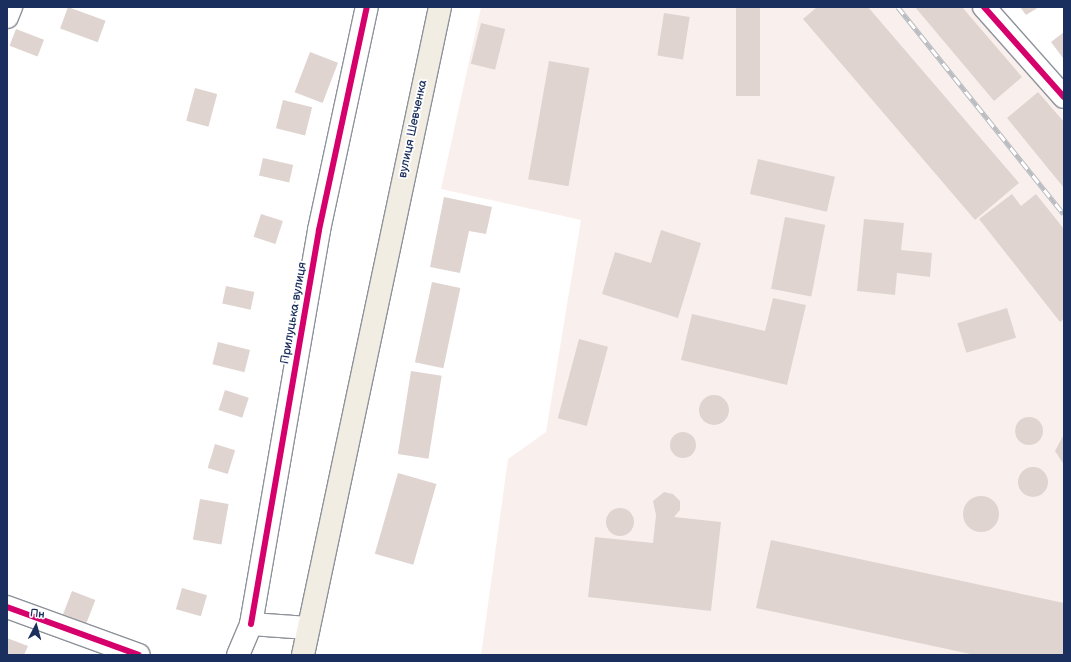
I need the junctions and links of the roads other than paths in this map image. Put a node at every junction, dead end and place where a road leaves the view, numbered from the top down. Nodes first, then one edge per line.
1 (11, 7) edge
2 (367, 7) edge
3 (440, 7) edge
4 (984, 7) edge
5 (7, 17) edge
6 (1064, 97) edge
7 (7, 607) edge
8 (251, 624) junction
9 (308, 628) junction
10 (139, 655) edge
11 (238, 655) edge
12 (303, 655) edge

1 - 5 street
2 - 8 street, Прилуцька вулиця
3 - 9 main road, вулиця Шевченка
4 - 6 street
7 - 10 street
8 - 9 street
8 - 11 street, Прилуцька вулиця
9 - 12 main road

